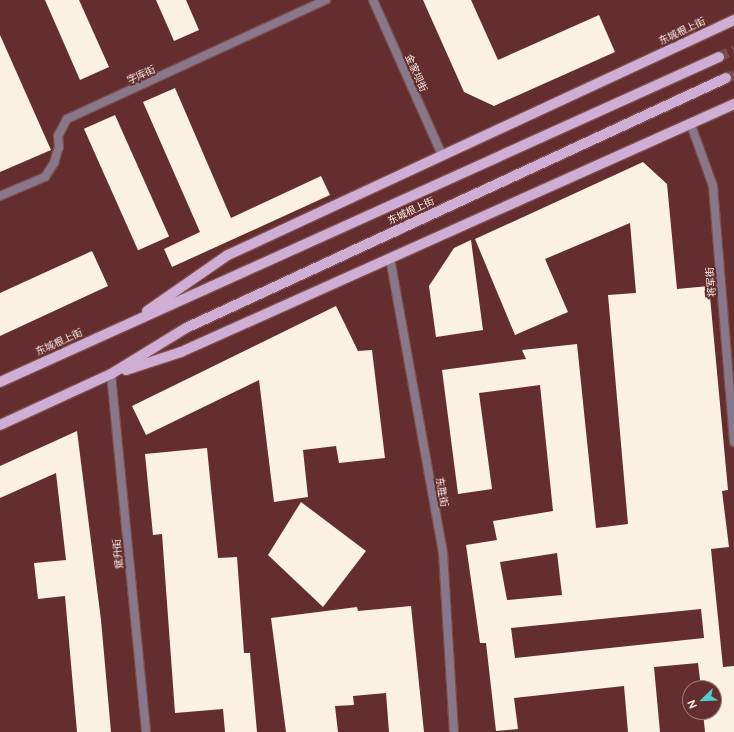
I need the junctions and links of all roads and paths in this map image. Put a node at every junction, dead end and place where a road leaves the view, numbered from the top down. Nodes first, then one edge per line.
1 (326, 0) edge
2 (372, 0) edge
3 (734, 20) edge
4 (719, 56) tunnel mouth
5 (726, 78) tunnel mouth
6 (734, 104) edge
7 (691, 125) junction
8 (442, 155) junction
9 (0, 196) edge
10 (390, 258) junction
11 (128, 324) junction
12 (110, 374) junction
13 (0, 382) edge
14 (0, 425) edge
15 (734, 442) edge
16 (146, 732) edge
17 (454, 732) edge

1 - 9 street, 字库街
2 - 8 street, 金家坝街
3 - 8 main road, 东城根上街
4 - 11 main road, 东城根上街
5 - 12 main road, 东城根上街
6 - 7 main road, 东城根上街
7 - 10 main road, 东城根上街
7 - 15 street, 将军街
8 - 11 main road, 东城根上街
10 - 12 main road, 东城根上街
10 - 17 street, 东胜街
11 - 13 main road, 东城根上街
12 - 14 main road, 东城根上街
12 - 16 street, 斌升街

